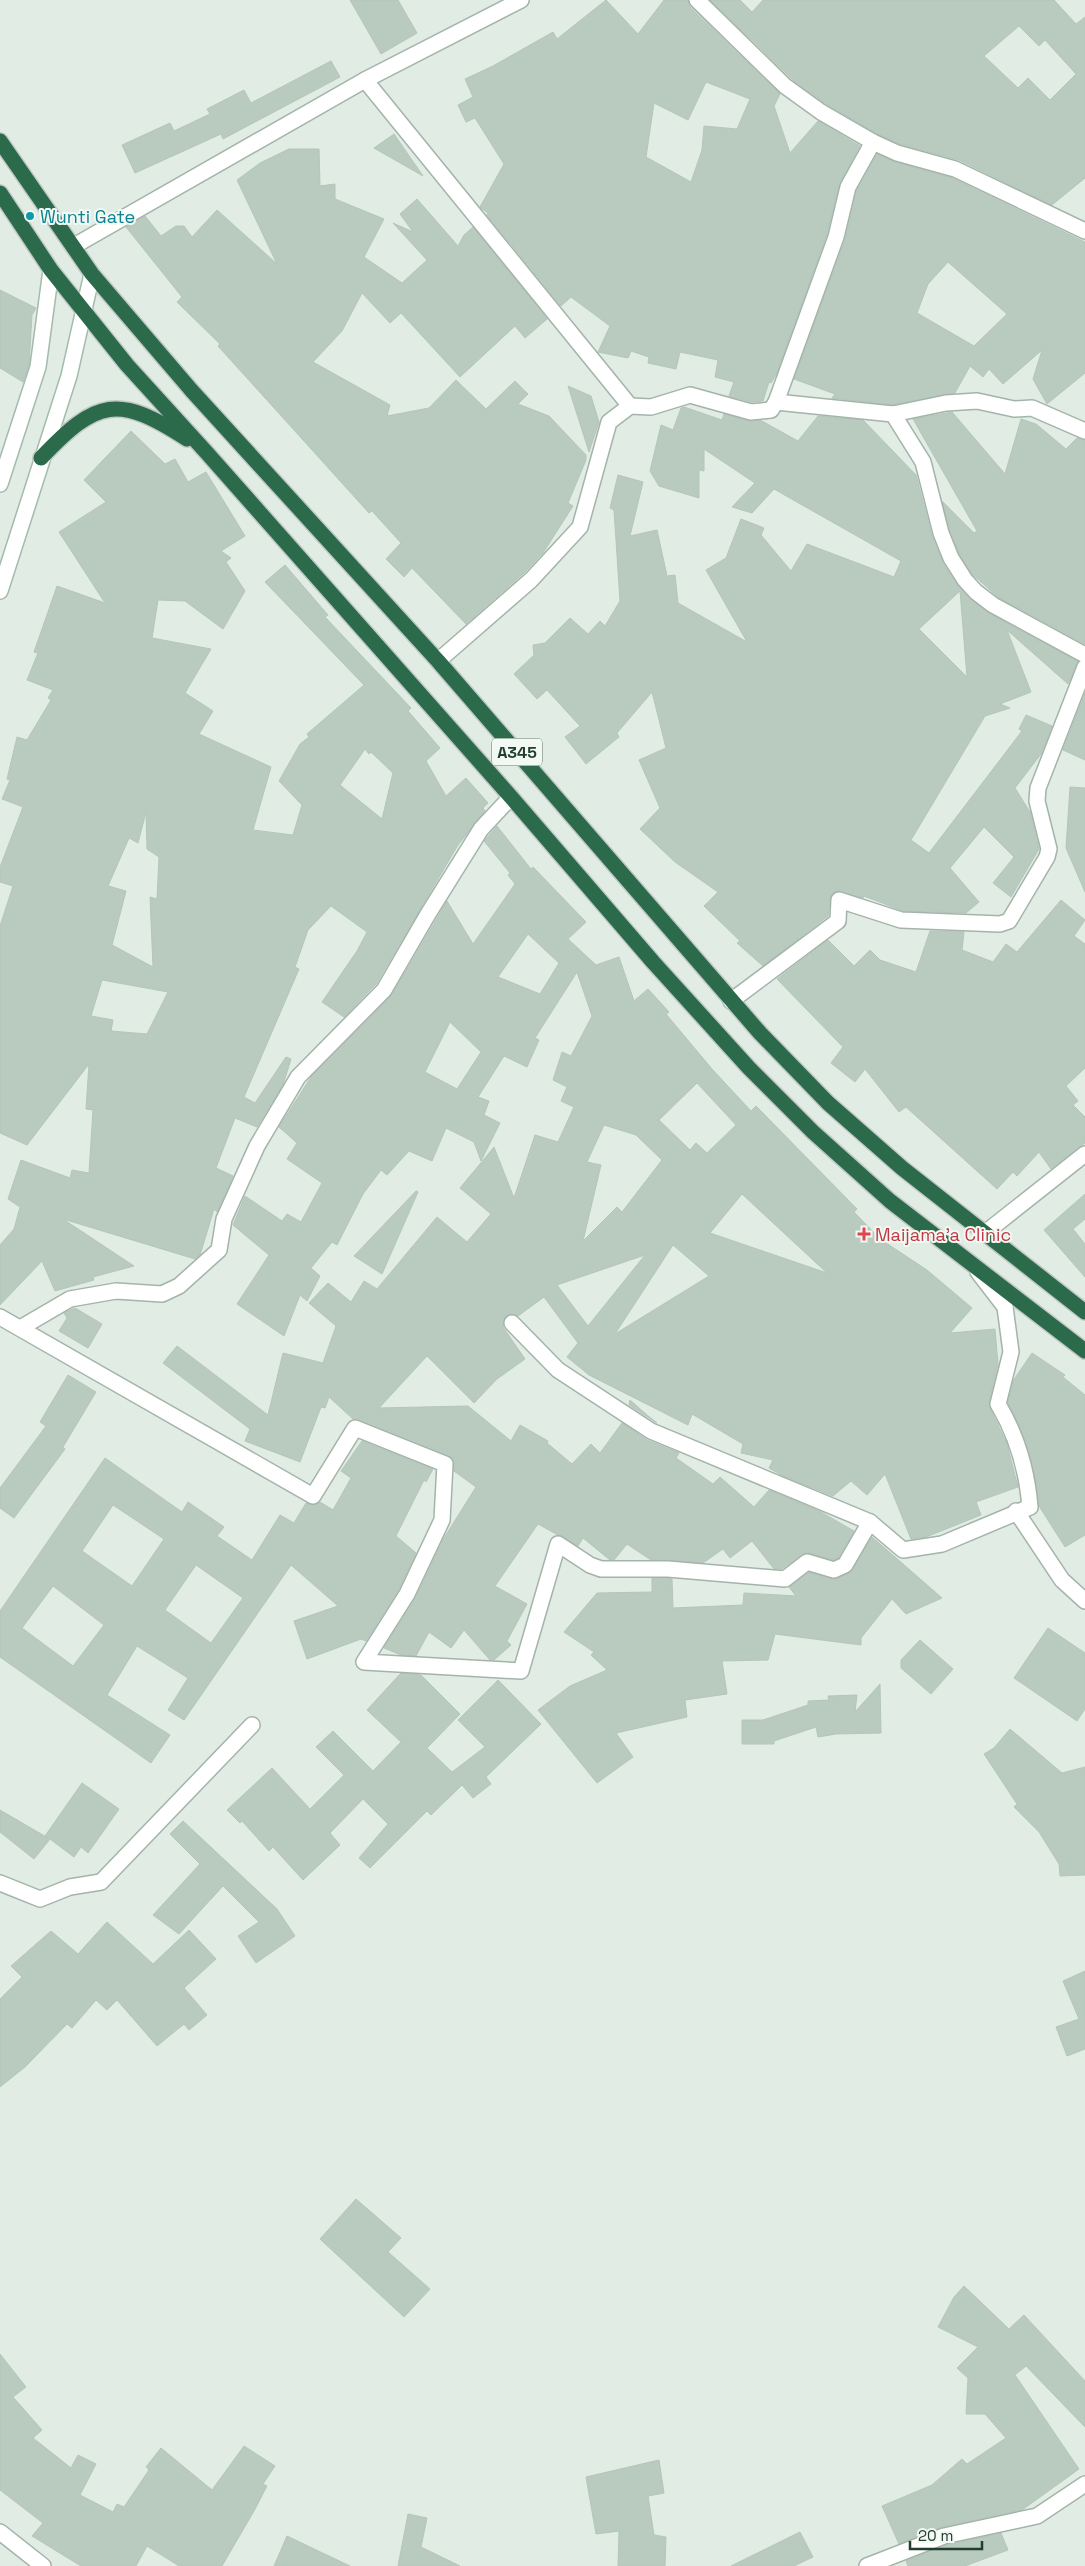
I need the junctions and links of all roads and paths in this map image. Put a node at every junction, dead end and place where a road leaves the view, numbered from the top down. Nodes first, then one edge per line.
1 (521, 0) edge
2 (697, 0) edge
3 (365, 80) junction
4 (0, 141) edge
5 (872, 142) junction
6 (0, 193) edge
7 (1085, 231) edge
8 (74, 246) junction
9 (51, 270) junction
10 (92, 274) junction
11 (83, 313) junction
12 (776, 402) junction
13 (630, 406) junction
14 (893, 414) junction
15 (1085, 431) edge
16 (207, 452) junction
17 (42, 458) junction
18 (0, 484) edge
19 (0, 590) edge
20 (1085, 655) edge
21 (438, 661) junction
22 (1085, 667) edge
23 (511, 797) junction
24 (731, 1001) junction
25 (1085, 1154) edge
26 (985, 1233) junction
27 (971, 1263) junction
28 (1085, 1312) edge
29 (0, 1317) edge
30 (512, 1323) dead end
31 (22, 1328) junction
32 (1085, 1351) edge
33 (1016, 1511) junction
34 (870, 1522) junction
35 (1085, 1601) edge
36 (252, 1725) dead end
37 (0, 1883) edge
38 (1085, 2484) edge
39 (0, 2532) edge
40 (43, 2566) edge
41 (867, 2566) edge

1 - 3 street
2 - 5 street
3 - 8 street
3 - 13 street
4 - 8 highway, A345
5 - 7 street
5 - 12 street
6 - 9 highway, A345
8 - 10 highway, A345
9 - 11 highway, A345
9 - 18 street
10 - 11 street
10 - 21 highway, A345
11 - 16 highway, A345
11 - 17 street
12 - 13 street
12 - 14 street
13 - 21 street
14 - 15 street
14 - 20 street
16 - 17 highway
16 - 23 highway, A345
17 - 19 street
21 - 24 highway, A345
22 - 24 street
23 - 27 highway, A345
23 - 31 street
24 - 26 highway, A345
25 - 26 street
26 - 28 highway, A345
27 - 32 highway, A345
27 - 33 street
29 - 31 street
30 - 34 street
31 - 34 street
33 - 34 street
33 - 35 street
36 - 37 street
38 - 41 street
39 - 40 street

